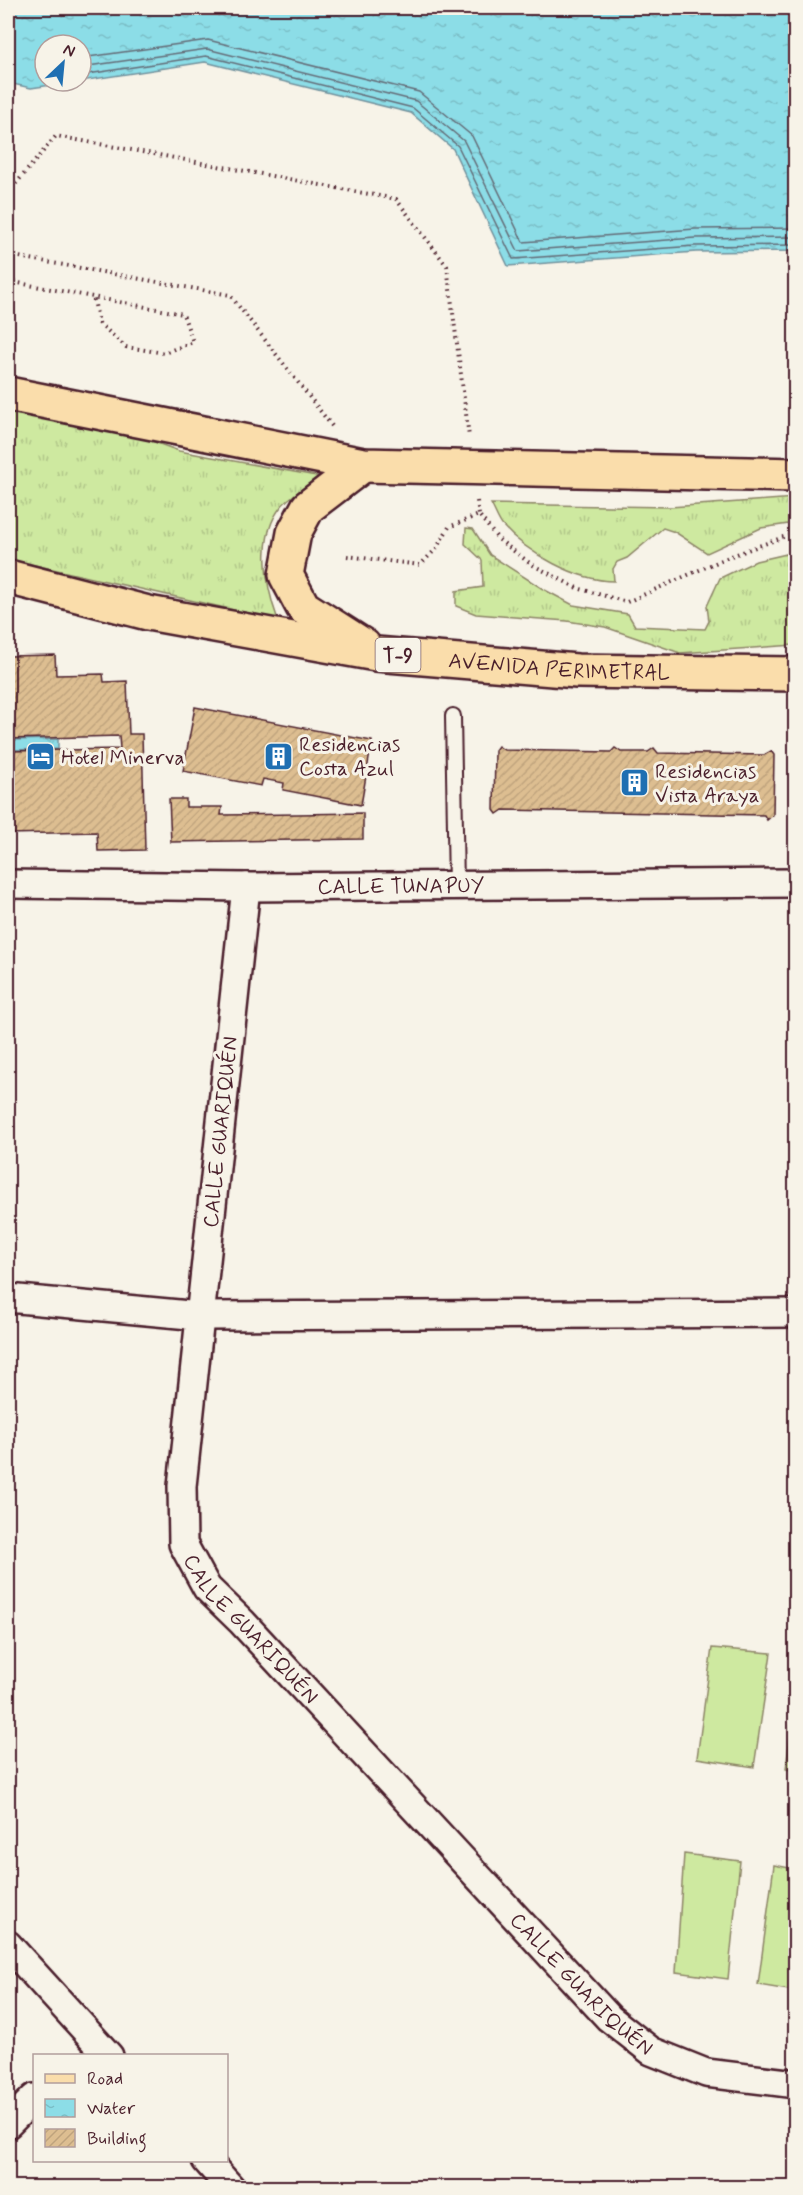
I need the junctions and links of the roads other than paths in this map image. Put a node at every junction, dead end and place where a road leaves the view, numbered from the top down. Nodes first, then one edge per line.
1 (8, 394) edge
2 (363, 465) junction
3 (795, 475) edge
4 (8, 577) edge
5 (376, 654) junction
6 (795, 674) edge
7 (453, 716) dead end
8 (795, 883) edge
9 (8, 884) edge
10 (456, 886) junction
11 (246, 887) junction
12 (8, 1298) edge
13 (795, 1313) edge
14 (200, 1316) junction
15 (8, 1945) edge
16 (94, 2050) edge
17 (795, 2084) edge
18 (33, 2099) edge
19 (8, 2124) edge
20 (208, 2162) edge
21 (231, 2187) edge

1 - 2 main road
2 - 3 main road
2 - 5 main road, T-9
4 - 5 main road, AVENIDA PERIMETRAL / T-9
5 - 6 main road, AVENIDA PERIMETRAL / T-9
7 - 10 lane
8 - 10 street, CALLE TUNAPUY
9 - 11 street, CALLE TUNAPUY
10 - 11 street, CALLE TUNAPUY
11 - 14 street, CALLE GUARIQUÉN
12 - 14 street
13 - 14 street
14 - 17 street, CALLE GUARIQUÉN
15 - 16 street
18 - 19 street
20 - 21 street

